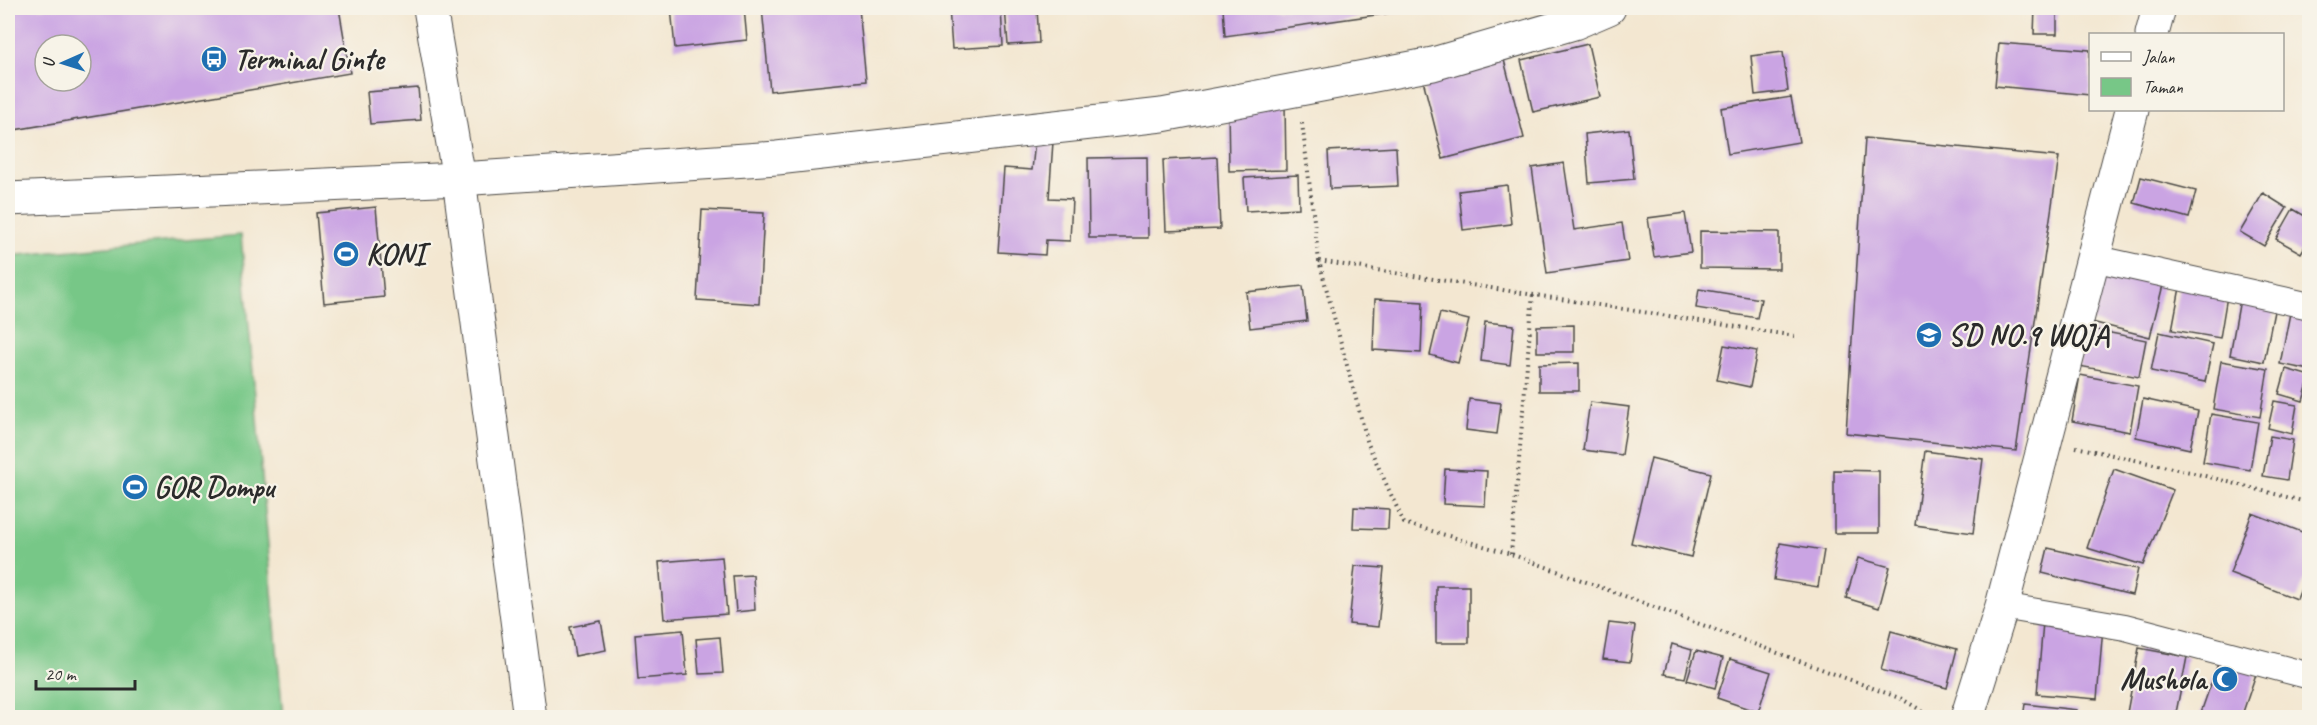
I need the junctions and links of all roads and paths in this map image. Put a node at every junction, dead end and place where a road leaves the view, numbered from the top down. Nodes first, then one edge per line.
1 (430, 8) edge
2 (1609, 8) edge
3 (2159, 8) edge
4 (2152, 33) edge
5 (1298, 89) junction
6 (2132, 111) edge
7 (459, 179) junction
8 (8, 199) edge
9 (2093, 258) junction
10 (1319, 261) junction
11 (1533, 293) junction
12 (2310, 306) edge
13 (1795, 336) dead end
14 (2046, 441) junction
15 (2310, 503) edge
16 (1511, 554) junction
17 (2002, 606) junction
18 (2310, 676) edge
19 (530, 717) edge
20 (1934, 717) edge
21 (1966, 717) edge

1 - 7 main road
2 - 5 main road
3 - 4 main road
5 - 7 main road
5 - 10 path
6 - 9 main road
7 - 8 main road
7 - 19 main road
9 - 12 street
9 - 14 main road
10 - 11 path
10 - 16 path
11 - 13 path
11 - 16 path
14 - 15 path
14 - 17 main road
16 - 20 path
17 - 18 street
17 - 21 main road

